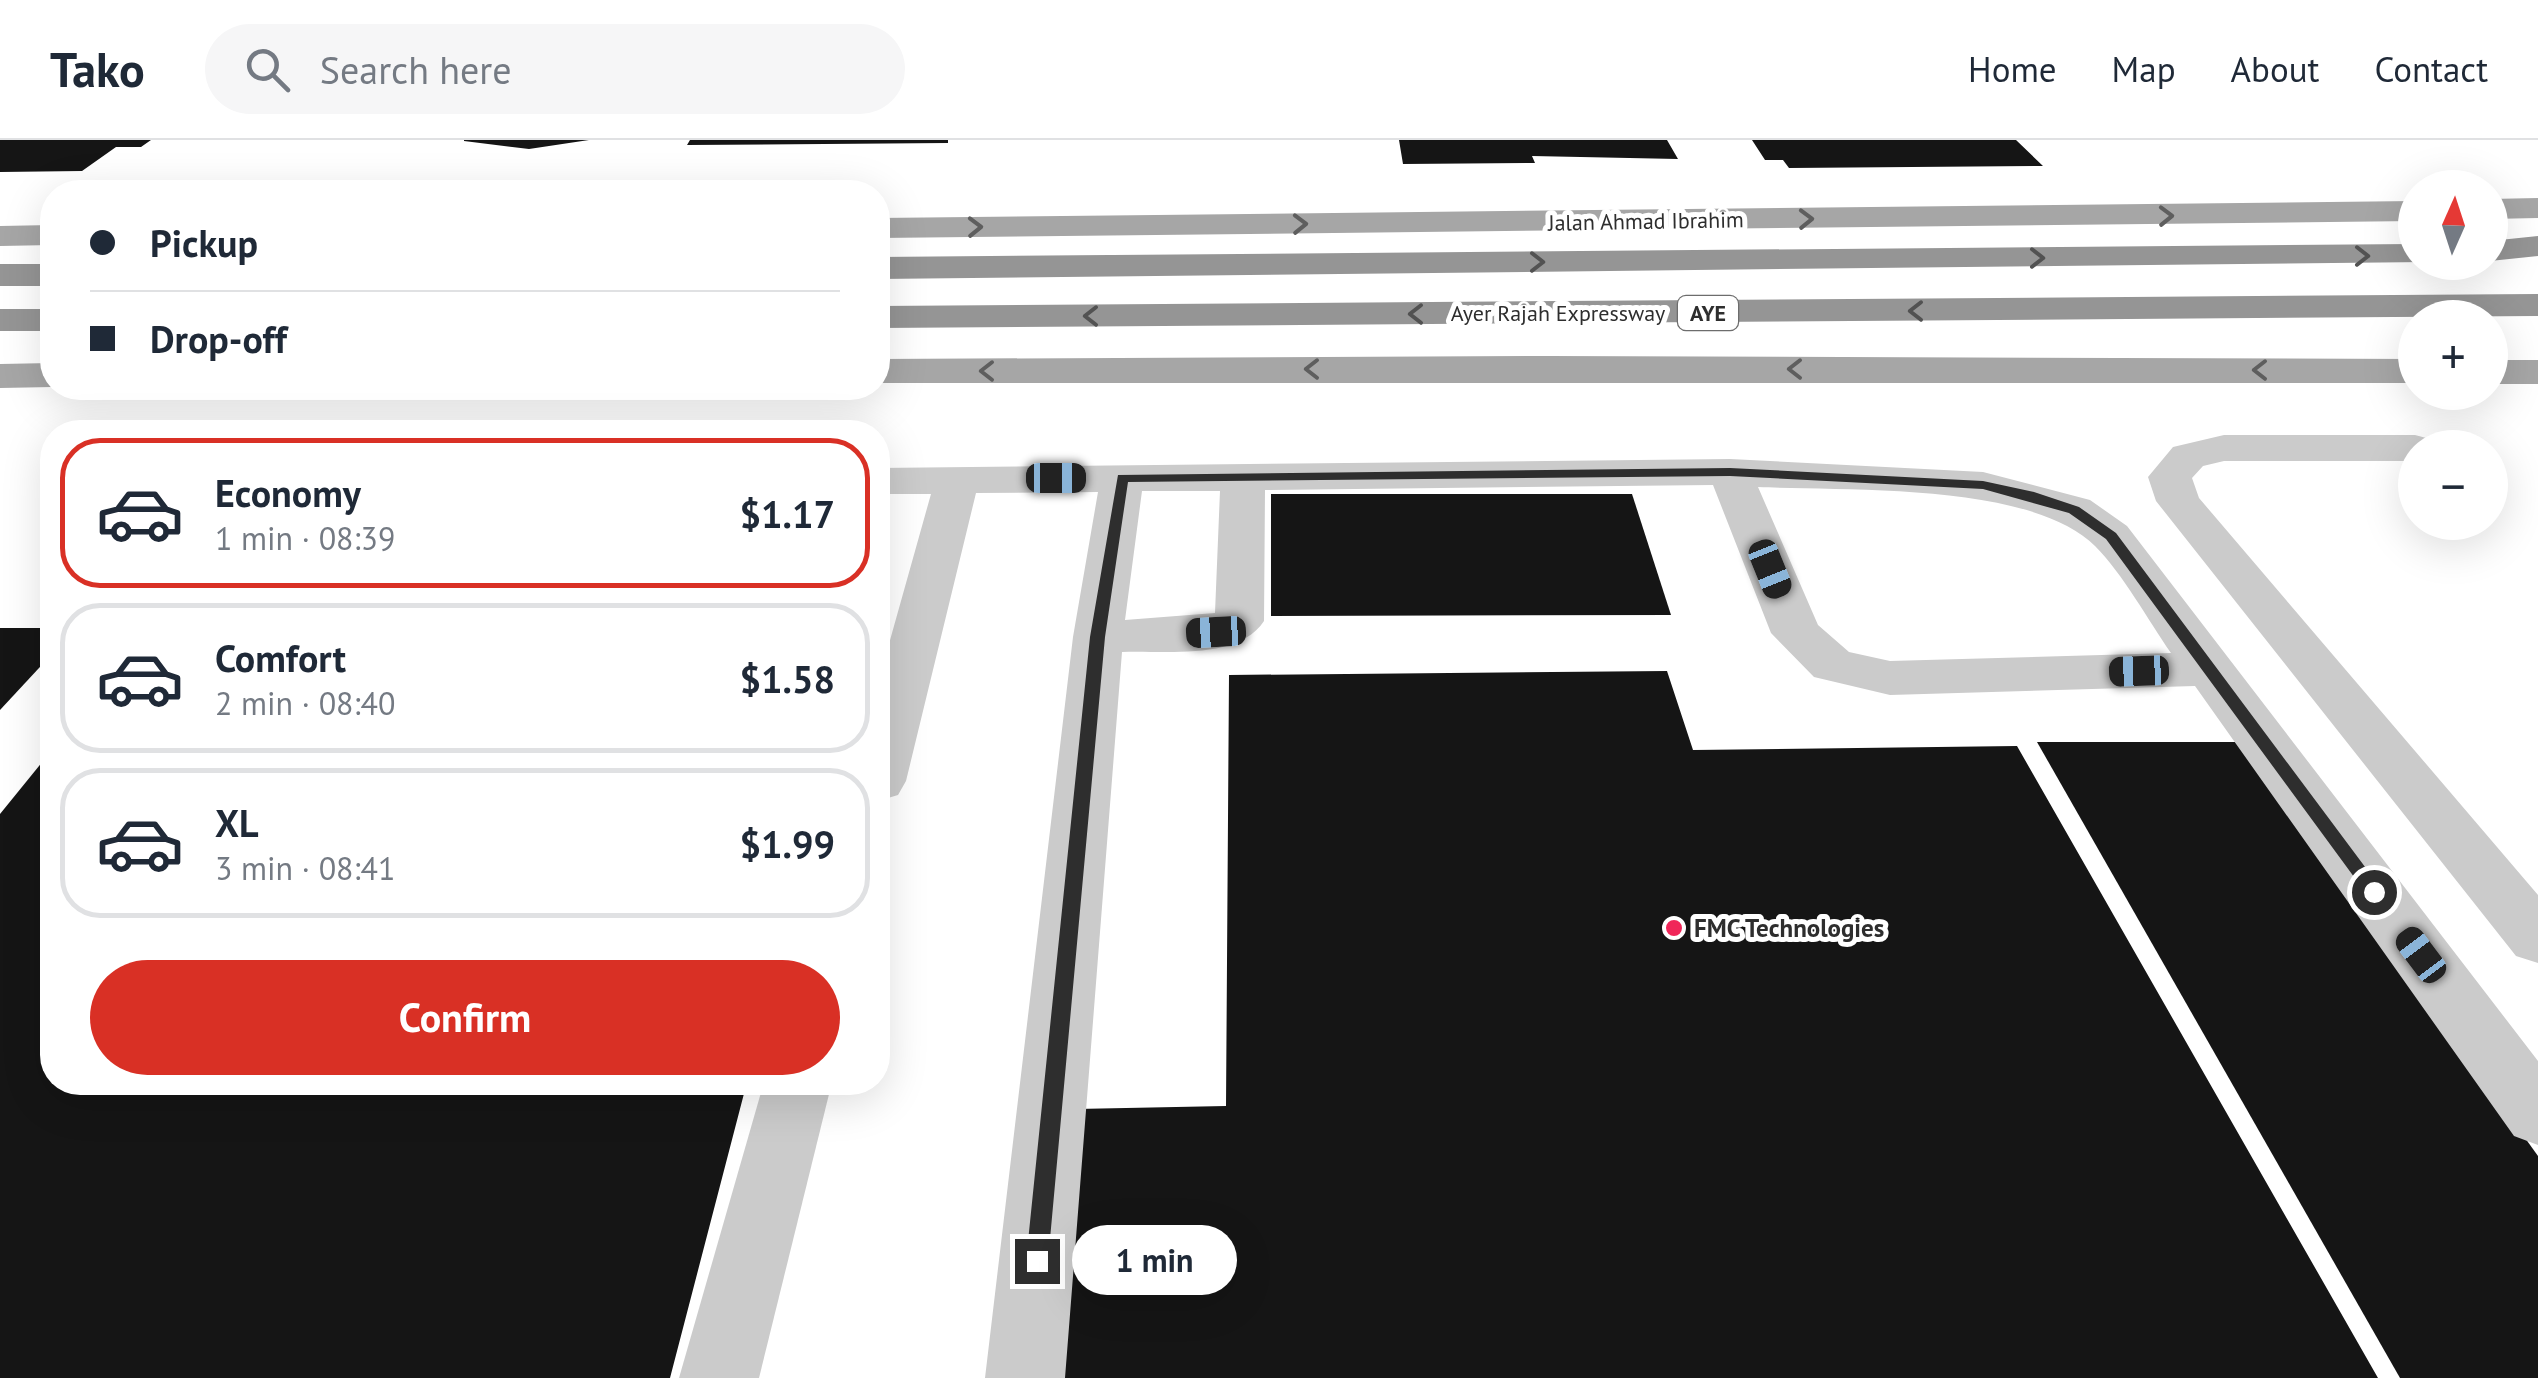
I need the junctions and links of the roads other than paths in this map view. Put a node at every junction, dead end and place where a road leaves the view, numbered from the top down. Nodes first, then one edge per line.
1 (2538, 208) edge
2 (2508, 209) edge
3 (2398, 211) edge
4 (890, 228) edge
5 (40, 235) edge
6 (0, 236) edge
7 (2538, 246) edge
8 (2508, 250) edge
9 (2508, 254) edge
10 (2398, 255) edge
11 (2538, 256) edge
12 (890, 268) edge
13 (40, 275) edge
14 (0, 276) edge
15 (2538, 305) edge
16 (1989, 310) junction
17 (890, 317) edge
18 (0, 320) edge
19 (40, 320) edge
20 (2398, 328) edge
21 (2508, 333) edge
22 (2538, 334) edge
23 (890, 371) edge
24 (2398, 371) edge
25 (2508, 372) edge
26 (2538, 372) edge
27 (40, 375) edge
28 (0, 376) edge
29 (2398, 448) edge
30 (1730, 472) junction
31 (1243, 476) junction
32 (1122, 478) junction
33 (957, 479) junction
34 (890, 480) edge
35 (1098, 637) junction
36 (2210, 669) junction
37 (890, 734) edge
38 (2538, 938) edge
39 (795, 1095) edge
40 (2538, 1114) edge
41 (719, 1378) edge
42 (1025, 1378) edge

1 - 2 main road
4 -> 3 main road, Jalan Ahmad Ibrahim
5 - 6 main road
7 - 8 highway
9 - 11 highway
12 -> 10 highway, Ayer Rajah Expressway / AYE
13 - 14 highway
15 - 16 highway, Ayer Rajah Expressway / AYE
16 -> 17 highway, Ayer Rajah Expressway / AYE
16 - 20 highway
18 - 19 highway
21 - 22 highway
24 -> 23 main road
25 - 26 main road
27 - 28 main road
29 - 38 lane
30 - 31 lane
30 - 36 lane
30 - 36 lane
31 - 32 lane
31 - 35 lane
32 - 33 lane
32 - 35 lane
33 - 34 lane
33 - 37 lane
35 - 42 lane
36 - 40 lane
39 - 41 lane

